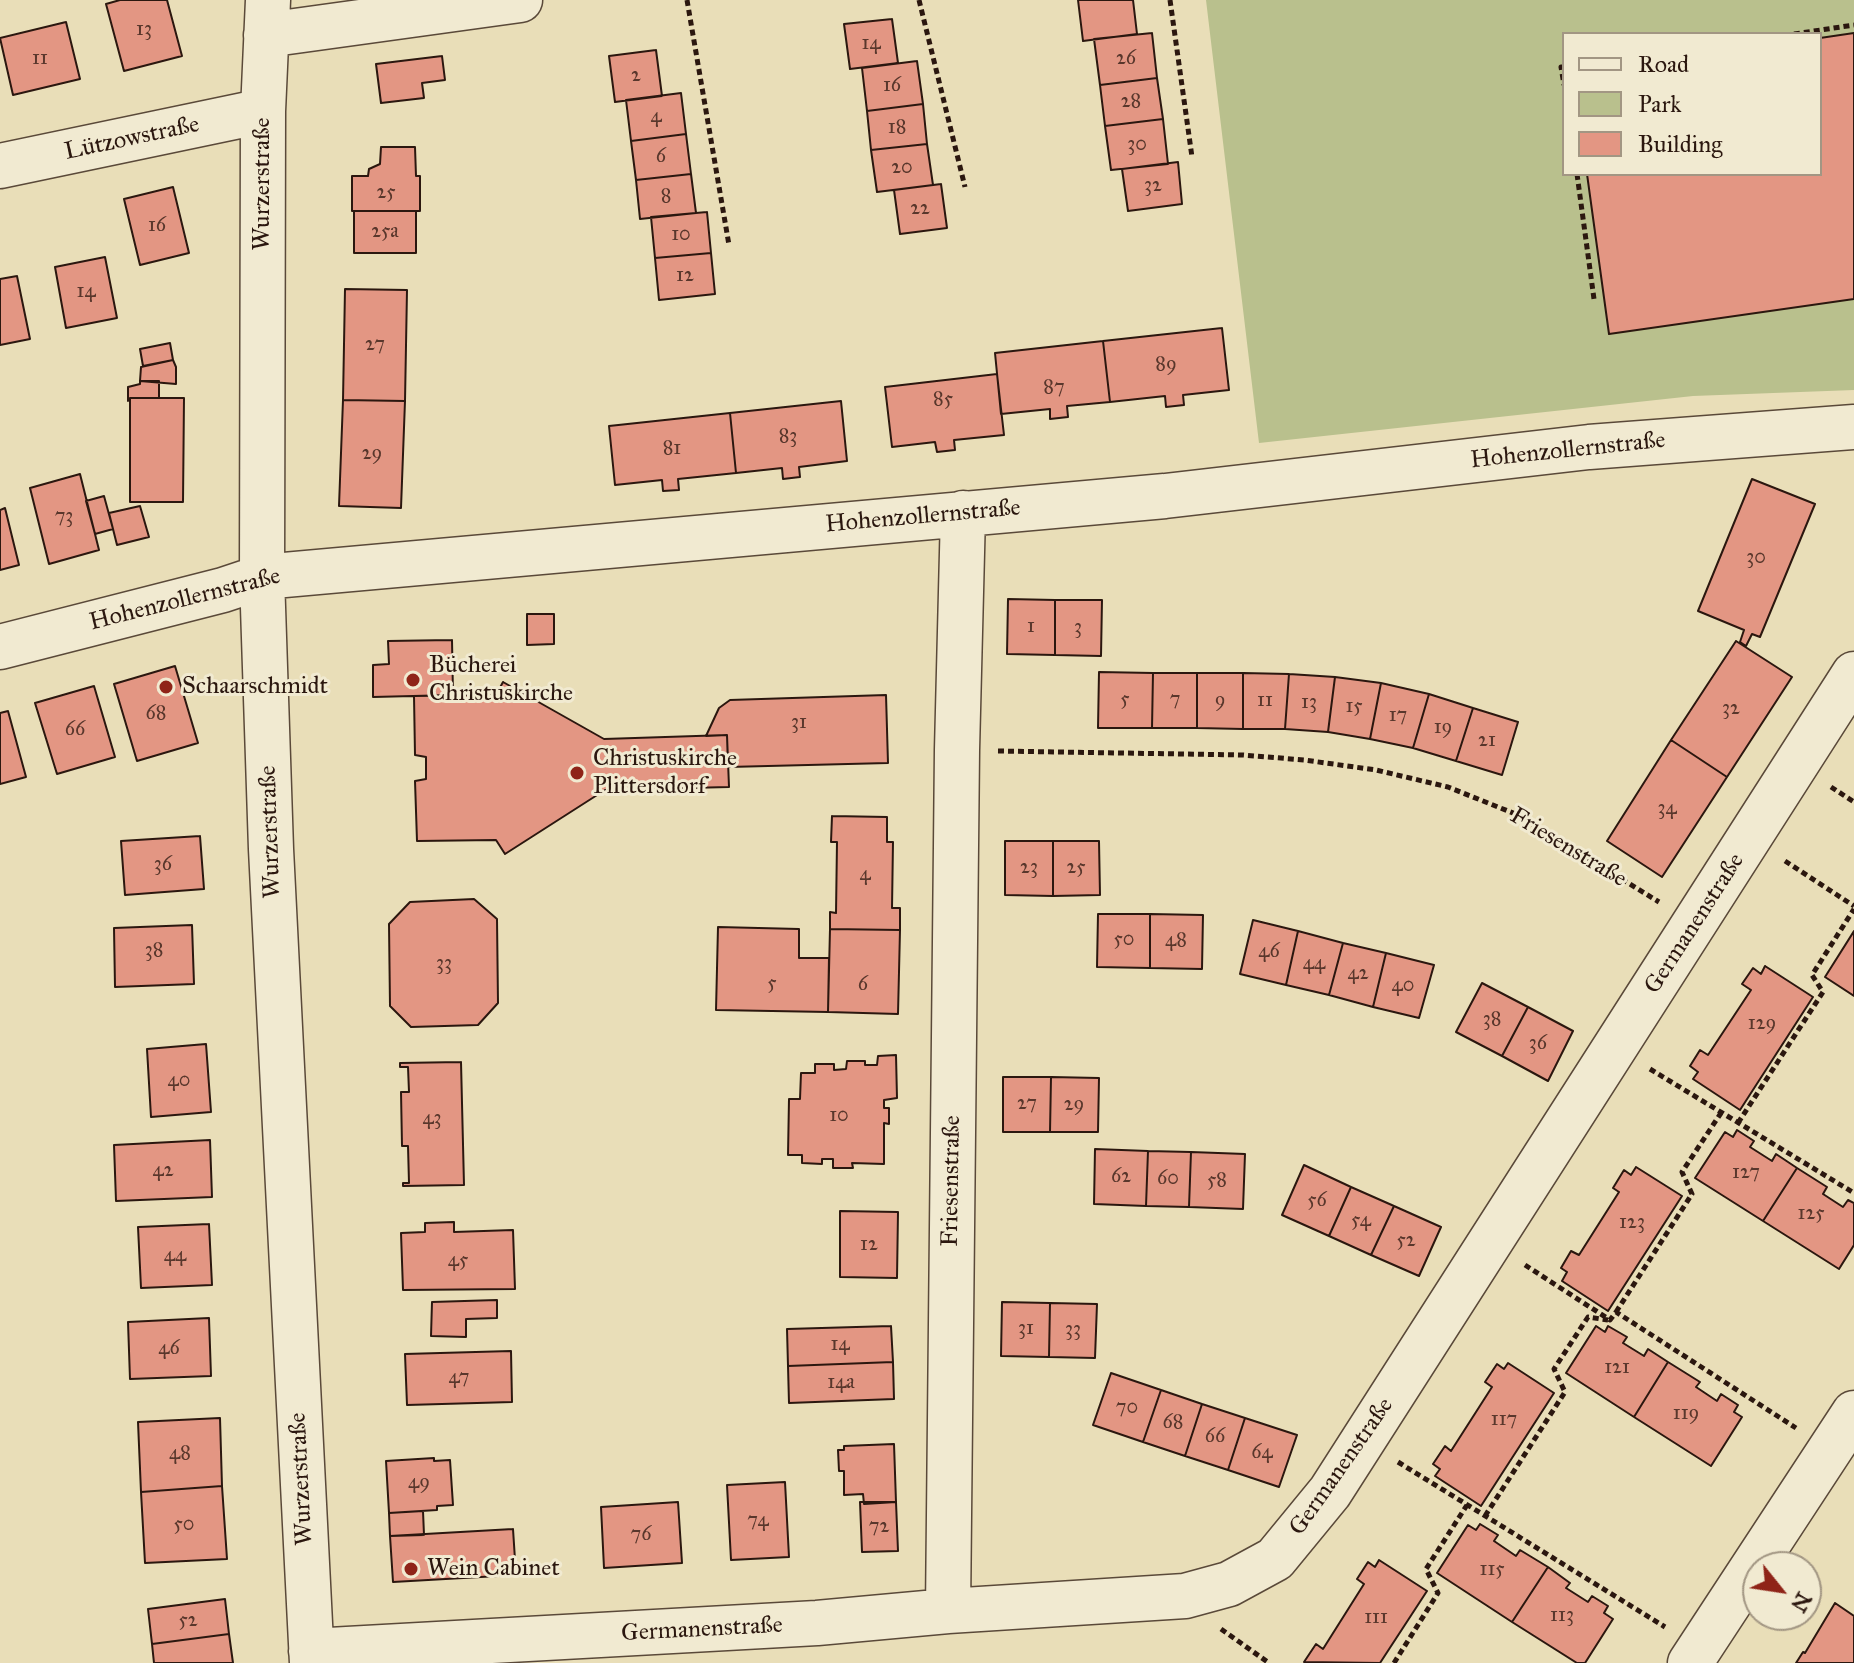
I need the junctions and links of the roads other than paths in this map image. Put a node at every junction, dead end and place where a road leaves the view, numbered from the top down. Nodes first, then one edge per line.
1 (520, 0) edge
2 (267, 17) edge
3 (263, 111) junction
4 (0, 166) edge
5 (1854, 427) edge
6 (963, 513) junction
7 (262, 577) junction
8 (0, 647) edge
9 (1854, 674) edge
10 (1844, 1441) edge
11 (948, 1611) junction
12 (1695, 1656) edge
13 (312, 1657) edge

1 - 2 street
2 - 3 street, Wurzerstraße
3 - 4 street, Lützowstraße
3 - 7 street, Wurzerstraße
5 - 6 street, Hohenzollernstraße
6 - 7 street, Hohenzollernstraße
6 - 11 street, Friesenstraße
7 - 8 street, Hohenzollernstraße
7 - 13 street, Wurzerstraße
9 - 11 street, Germanenstraße
10 - 12 street
11 - 13 street, Germanenstraße

